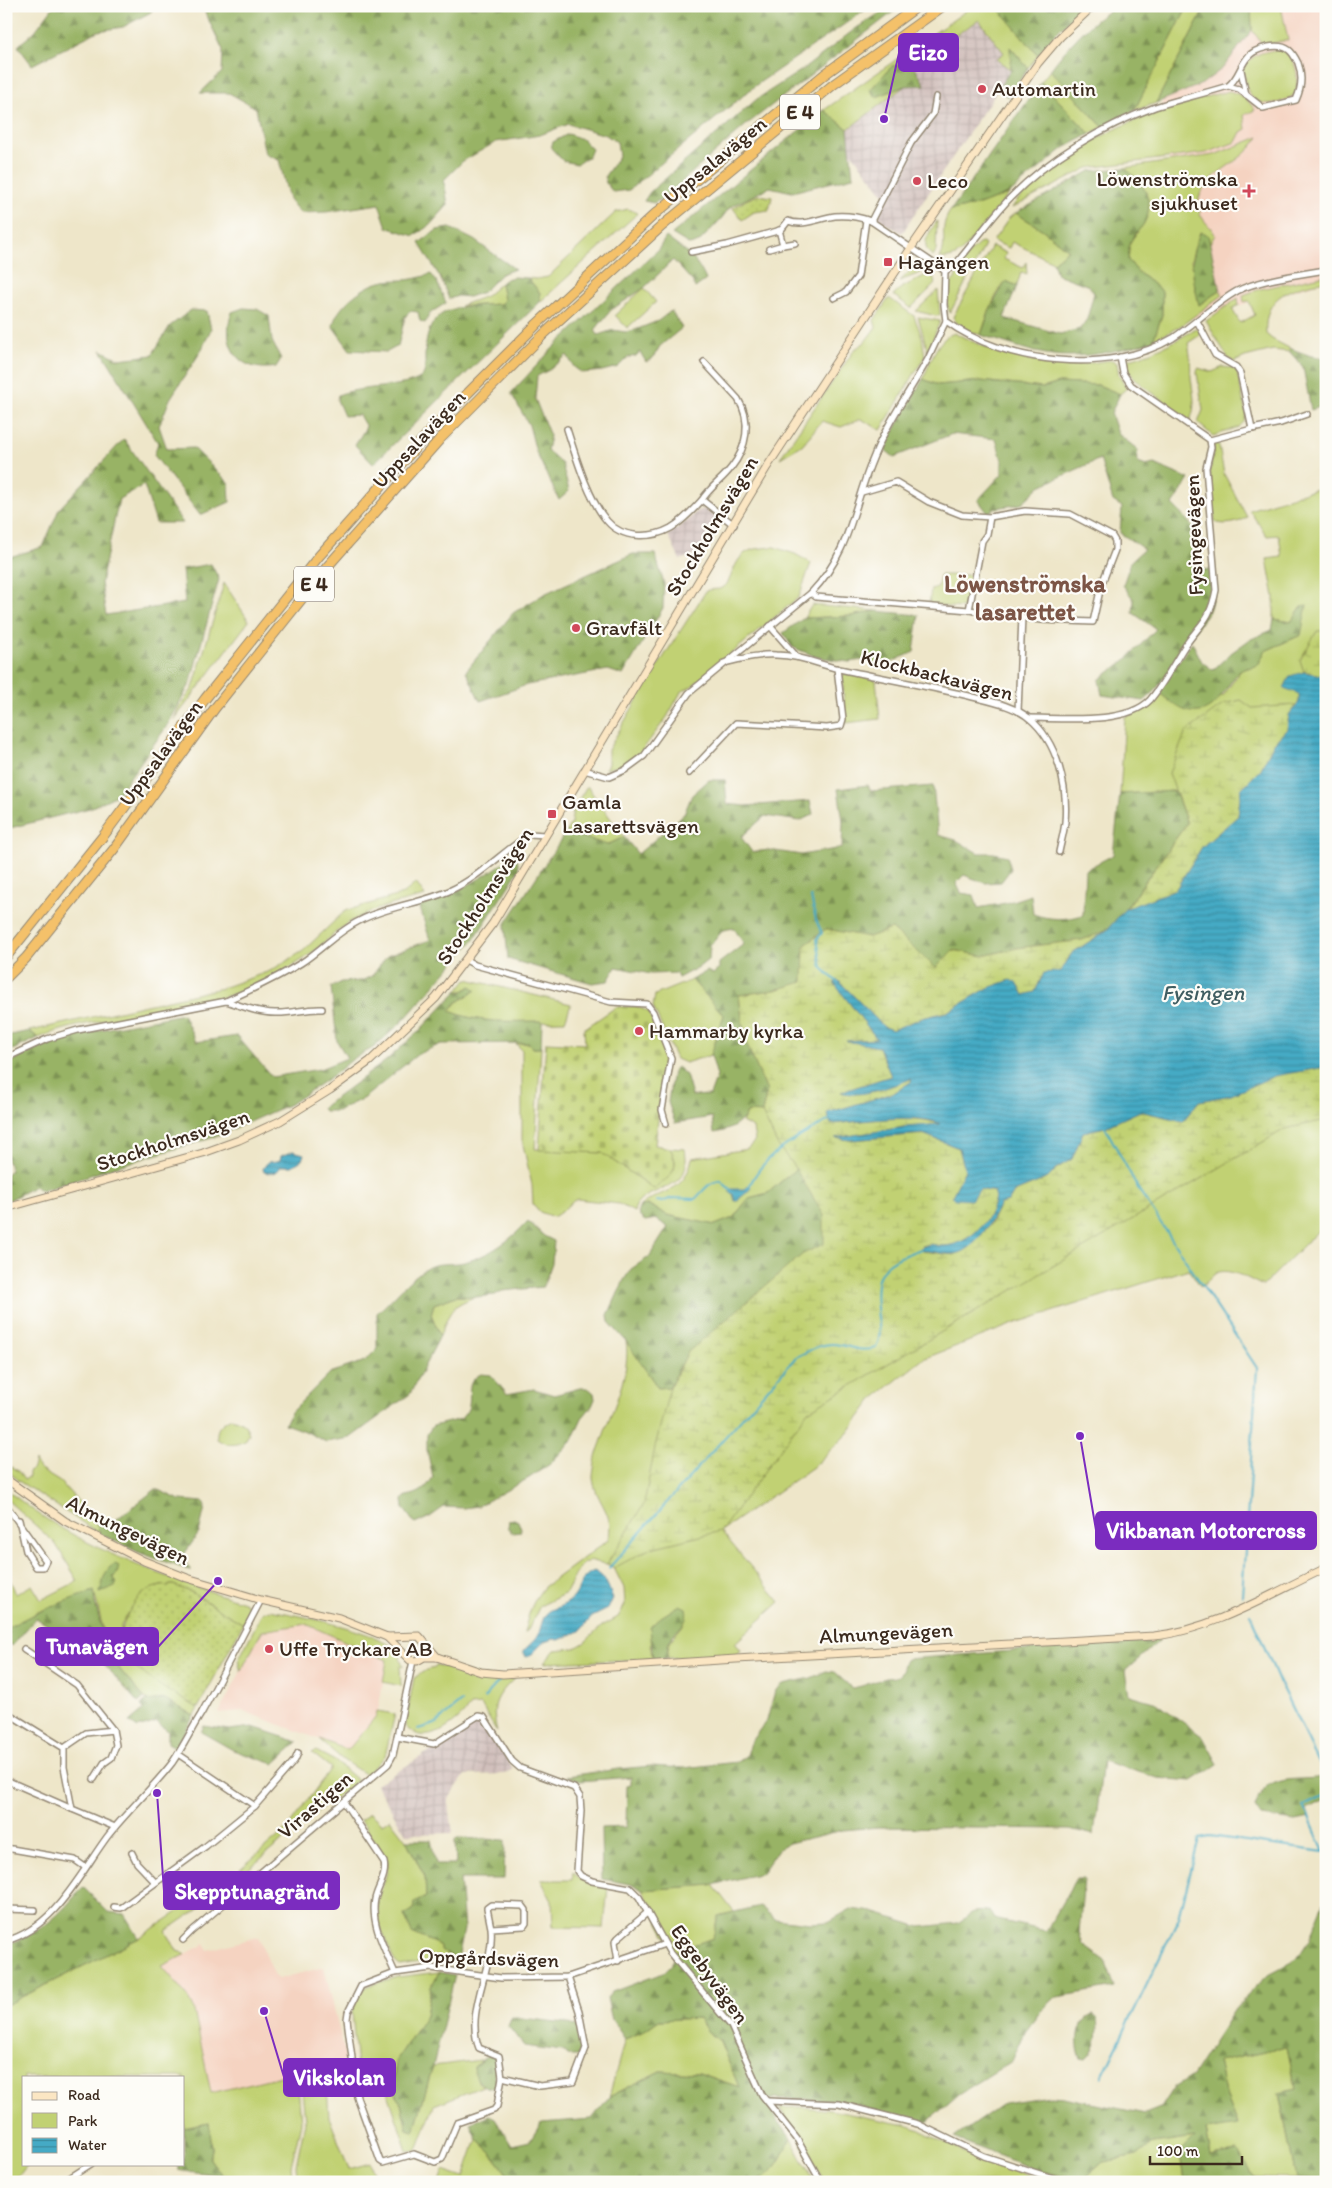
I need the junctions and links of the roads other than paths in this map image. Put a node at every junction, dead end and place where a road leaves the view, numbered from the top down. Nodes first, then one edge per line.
1 (918, 6) edge
2 (943, 6) edge
3 (1093, 6) edge
4 (1241, 69) junction
5 (1228, 86) junction
6 (1246, 94) junction
7 (936, 98) dead end
8 (868, 220) junction
9 (779, 230) junction
10 (795, 243) dead end
11 (783, 245) junction
12 (911, 248) junction
13 (769, 249) dead end
14 (691, 252) dead end
15 (1326, 270) edge
16 (945, 271) junction
17 (834, 298) dead end
18 (1197, 320) junction
19 (946, 321) junction
20 (1120, 356) junction
21 (704, 362) dead end
22 (1307, 414) dead end
23 (567, 429) dead end
24 (1252, 429) junction
25 (1210, 440) junction
26 (862, 492) junction
27 (702, 500) junction
28 (990, 517) junction
29 (734, 525) junction
30 (810, 593) junction
31 (969, 610) junction
32 (1022, 617) junction
33 (770, 626) junction
34 (797, 657) junction
35 (723, 663) junction
36 (837, 668) junction
37 (1018, 711) junction
38 (1029, 718) junction
39 (584, 770) junction
40 (689, 773) dead end
41 (545, 836) junction
42 (1060, 852) dead end
43 (6, 957) edge
44 (466, 960) junction
45 (6, 978) edge
46 (226, 1000) junction
47 (322, 1009) dead end
48 (6, 1058) edge
49 (666, 1124) dead end
50 (6, 1208) edge
51 (6, 1479) edge
52 (6, 1505) edge
53 (19, 1520) junction
54 (1326, 1568) edge
55 (261, 1600) junction
56 (386, 1637) junction
57 (408, 1638) junction
58 (427, 1645) junction
59 (24, 1649) dead end
60 (402, 1651) junction
61 (424, 1657) junction
62 (437, 1657) junction
63 (413, 1661) junction
64 (6, 1712) edge
65 (113, 1730) junction
66 (397, 1737) junction
67 (64, 1748) junction
68 (298, 1753) dead end
69 (178, 1754) junction
70 (94, 1779) dead end
71 (6, 1780) edge
72 (344, 1802) junction
73 (255, 1806) junction
74 (72, 1809) junction
75 (115, 1827) junction
76 (6, 1848) edge
77 (132, 1853) dead end
78 (85, 1867) junction
79 (155, 1882) junction
80 (6, 1908) edge
81 (114, 1908) dead end
82 (35, 1910) dead end
83 (648, 1912) junction
84 (491, 1928) junction
85 (6, 1930) edge
86 (7, 1940) edge
87 (183, 1940) dead end
88 (665, 1944) junction
89 (618, 1961) junction
90 (395, 1973) junction
91 (486, 1975) junction
92 (568, 1977) junction
93 (502, 2077) junction
94 (768, 2101) junction
95 (88, 2166) edge
96 (63, 2182) edge
97 (821, 2182) edge
98 (1065, 2182) edge

1 - 43 highway, Uppsalavägen / E 4
2 - 45 highway, Uppsalavägen / E 4
3 - 12 street, Stockholmsvägen
4 - 5 street
4 - 6 street
4 - 6 street
5 - 6 street
5 - 16 street
7 - 8 street
8 - 9 street
8 - 12 street
8 - 17 street
9 - 11 street
9 - 14 street
10 - 11 street
11 - 13 street
12 - 16 street
12 - 29 street, Stockholmsvägen
15 - 18 street
16 - 19 street
18 - 20 street
18 - 24 street
19 - 20 street
19 - 26 street
20 - 25 street
21 - 27 street
22 - 24 street
23 - 27 street
24 - 25 street
25 - 38 street, Fysingevägen
26 - 28 street
26 - 30 street
27 - 29 street
28 - 31 street
28 - 32 street
29 - 39 street, Stockholmsvägen
30 - 31 street
30 - 33 street
31 - 32 street
32 - 37 street
33 - 34 street
33 - 35 street
34 - 35 street, Klockbackavägen
34 - 36 street, Klockbackavägen
35 - 39 street
36 - 37 street, Klockbackavägen
36 - 40 street
37 - 38 street, Klockbackavägen
38 - 42 street, Klockbackavägen
39 - 41 street, Stockholmsvägen
41 - 44 street, Stockholmsvägen
41 - 46 street
44 - 49 street
44 - 50 street, Stockholmsvägen
46 - 47 street
46 - 48 street
51 - 55 street, Almungevägen
52 - 53 street
53 - 53 street
54 - 62 street, Almungevägen
55 - 56 street, Almungevägen
55 - 69 street
56 - 57 street, Almungevägen
56 - 60 street, Almungevägen
57 - 58 street, Almungevägen
57 - 60 street
58 - 61 street
58 - 62 street, Almungevägen
59 - 65 street
60 - 63 street, Almungevägen
61 - 62 street, Almungevägen
61 - 63 street, Almungevägen
63 - 66 street, Virastigen
64 - 67 street
65 - 67 street
65 - 70 street
66 - 72 street, Virastigen
66 - 83 street, Eggebyvägen
67 - 74 street
68 - 73 street
69 - 73 street
69 - 75 street
71 - 74 street
72 - 87 street, Virastigen
72 - 90 street, Oppgårdsvägen
73 - 79 street
74 - 75 street
75 - 78 street
76 - 78 street
77 - 79 street
78 - 86 street
79 - 81 street
80 - 82 street
83 - 88 street, Eggebyvägen
83 - 89 street
84 - 84 street
84 - 91 street
85 - 86 street
88 - 89 street, Oppgårdsvägen
88 - 94 street, Eggebyvägen
89 - 92 street, Oppgårdsvägen
90 - 91 street, Oppgårdsvägen
90 - 93 street
91 - 92 street, Oppgårdsvägen
91 - 93 street
92 - 93 street
94 - 97 street, Eggebyvägen
94 - 98 street
95 - 96 street

